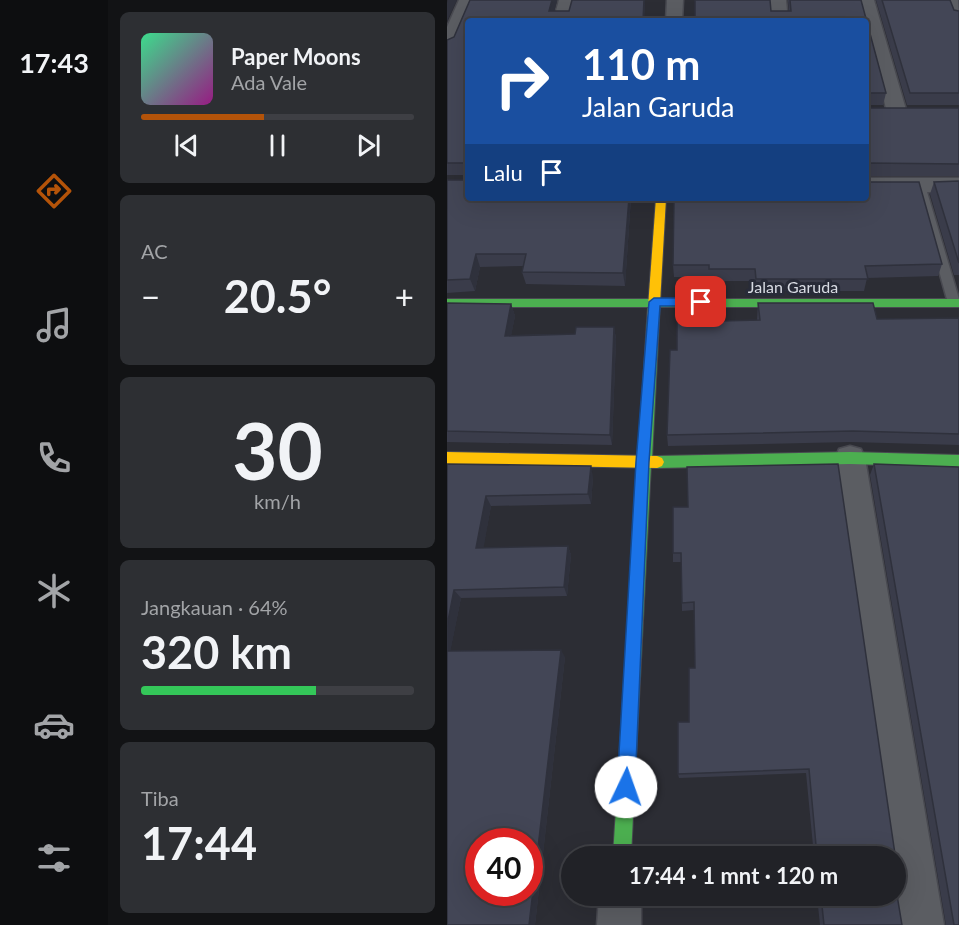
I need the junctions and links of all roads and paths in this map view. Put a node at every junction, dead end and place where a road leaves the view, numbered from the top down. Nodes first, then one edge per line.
1 (467, 0) edge
2 (567, 0) edge
3 (675, 0) edge
4 (778, 0) edge
5 (866, 0) edge
6 (950, 0) edge
7 (959, 17) edge
8 (562, 18) edge
9 (674, 18) edge
10 (780, 18) edge
11 (447, 47) edge
12 (876, 113) edge
13 (897, 113) junction
14 (918, 113) edge
15 (869, 184) edge
16 (920, 185) junction
17 (959, 185) edge
18 (661, 201) edge
19 (654, 302) junction
20 (447, 303) edge
21 (957, 303) edge
22 (447, 458) edge
23 (850, 458) junction
24 (959, 461) edge
25 (643, 462) junction
26 (623, 846) edge
27 (620, 906) edge
28 (619, 925) edge
29 (922, 925) edge

1 - 11 street
2 - 8 street
3 - 9 street
4 - 10 street
5 - 13 street
6 - 7 street
12 - 13 street
13 - 14 street
15 - 16 street
16 - 17 street
16 - 21 lane
18 - 19 street
19 - 20 street, Jalan Garuda
19 - 21 street, Jalan Garuda
19 - 25 street
22 - 25 street
23 - 24 street
23 - 25 street
23 - 29 street
25 - 26 street
27 - 28 street

